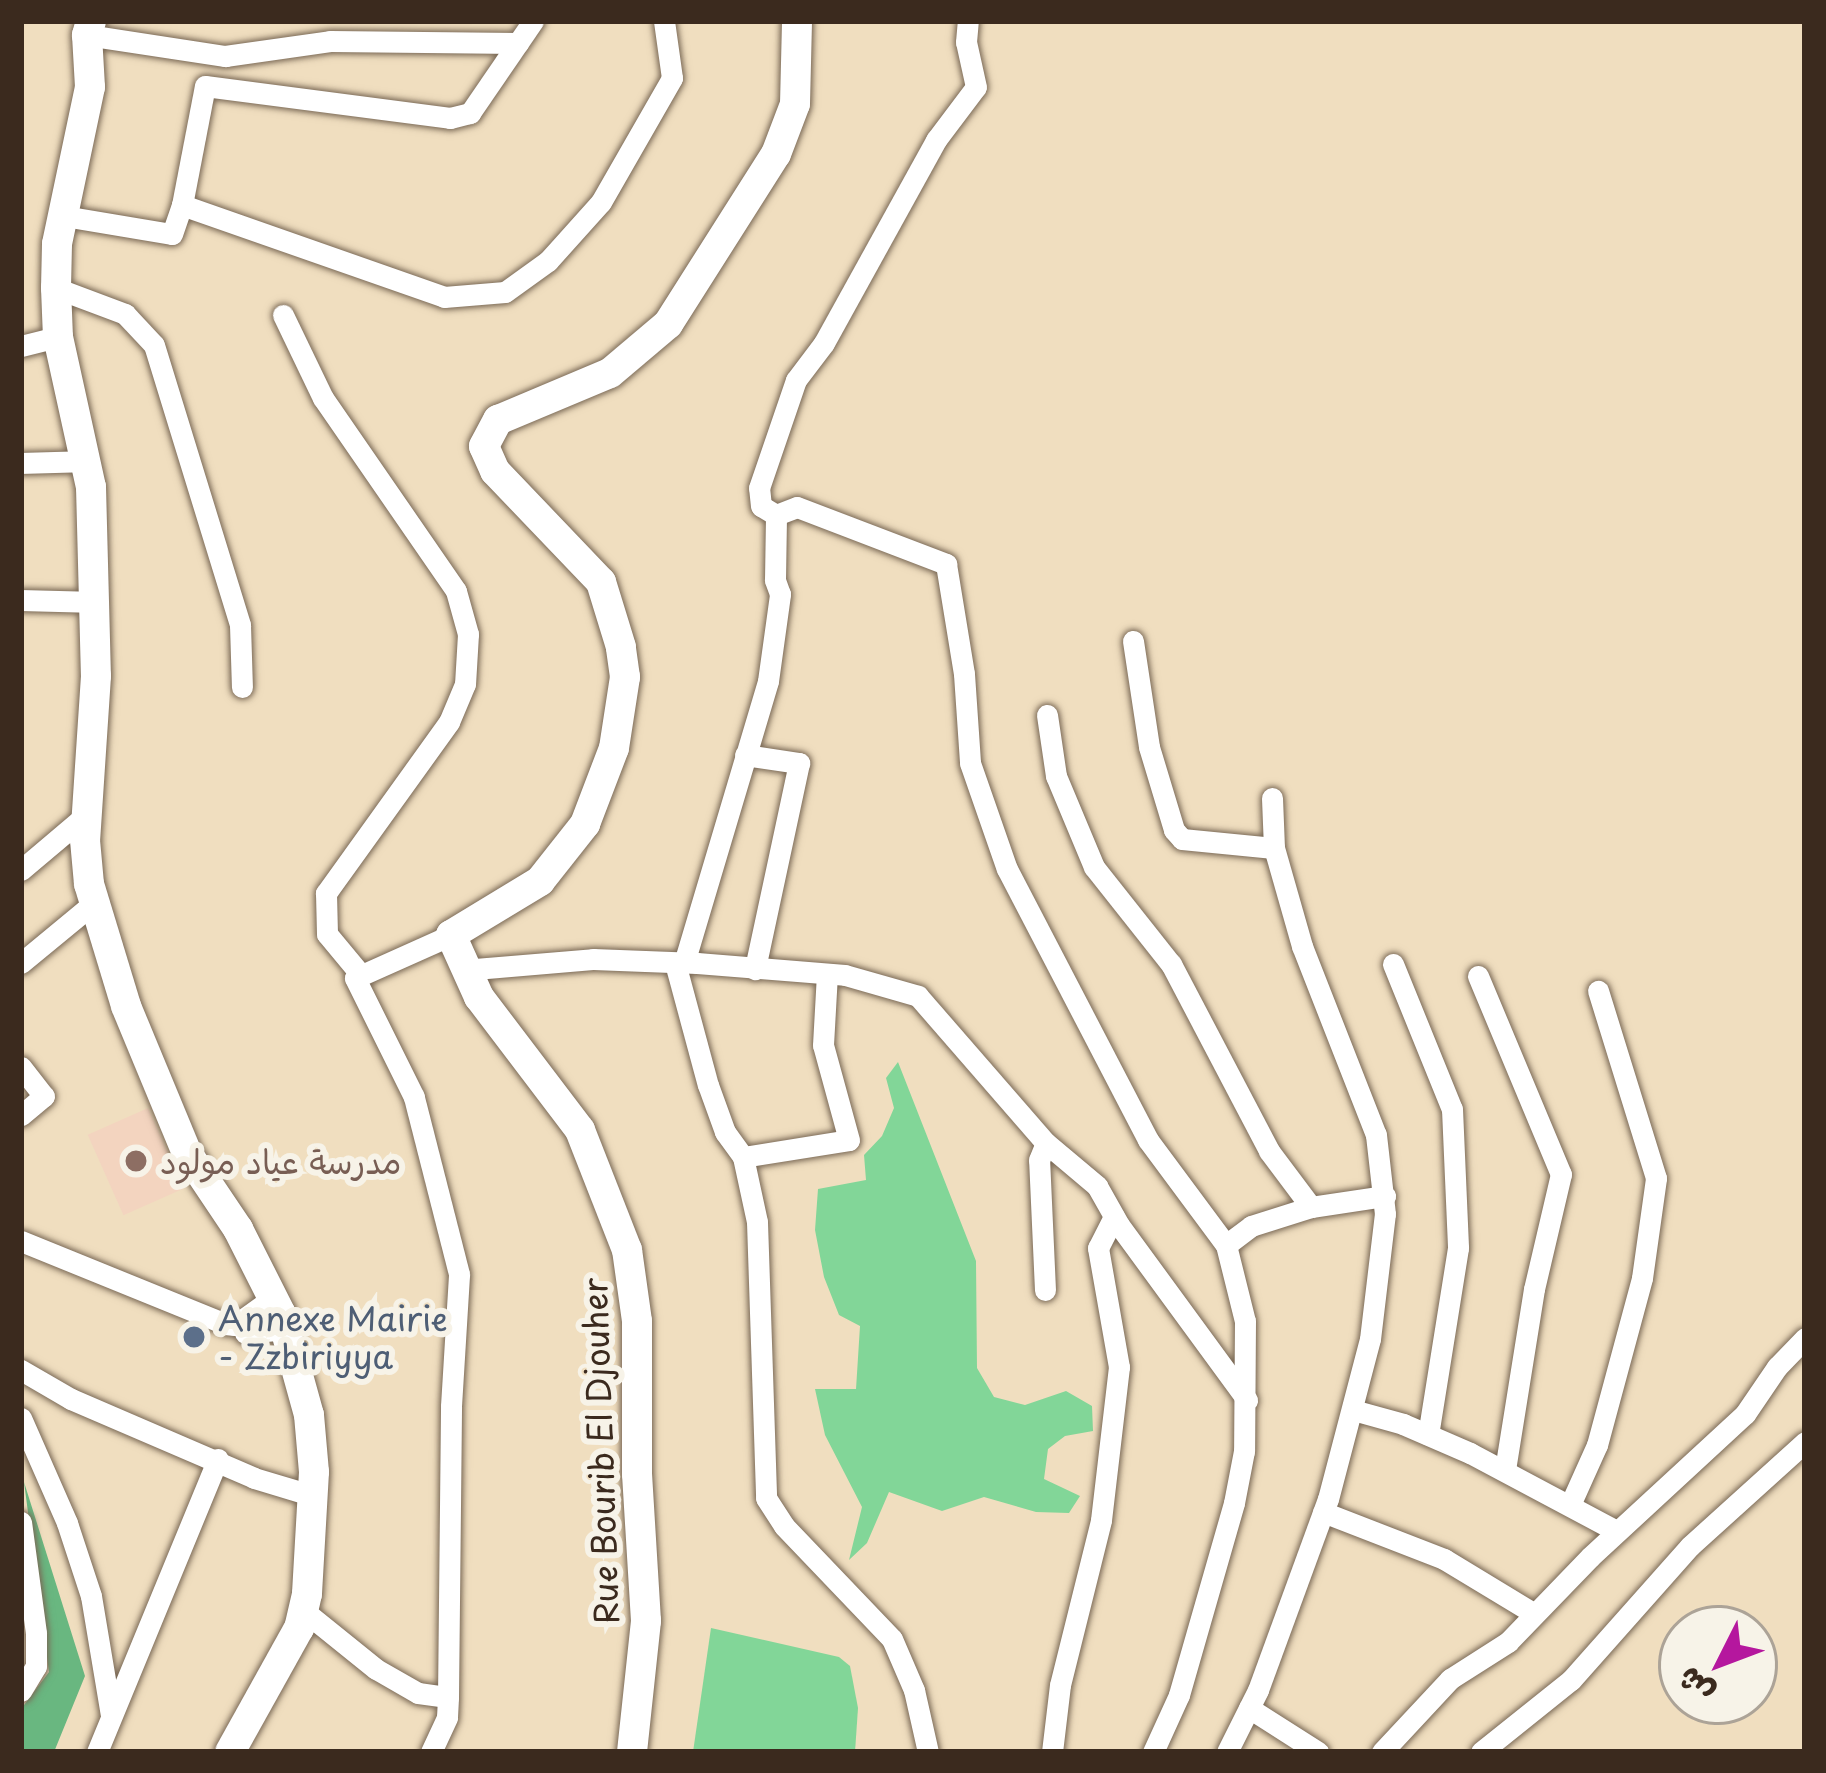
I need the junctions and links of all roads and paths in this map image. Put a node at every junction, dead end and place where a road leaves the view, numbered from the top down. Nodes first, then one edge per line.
1 (533, 21) edge
2 (664, 21) edge
3 (797, 21) edge
4 (968, 21) edge
5 (89, 28) edge
6 (518, 44) junction
7 (182, 205) junction
8 (64, 216) junction
9 (56, 288) junction
10 (283, 315) dead end
11 (58, 338) junction
12 (21, 346) edge
13 (88, 461) junction
14 (21, 463) edge
15 (776, 515) junction
16 (21, 600) edge
17 (96, 602) junction
18 (1133, 641) dead end
19 (242, 687) dead end
20 (1047, 715) dead end
21 (745, 755) junction
22 (1272, 798) dead end
23 (86, 815) junction
24 (1274, 848) junction
25 (21, 870) edge
26 (94, 902) junction
27 (451, 934) junction
28 (21, 963) edge
29 (679, 963) junction
30 (1394, 964) dead end
31 (755, 969) junction
32 (463, 970) junction
33 (827, 974) junction
34 (361, 975) junction
35 (1478, 976) dead end
36 (1598, 991) dead end
37 (21, 1067) edge
38 (21, 1114) edge
39 (1046, 1143) junction
40 (743, 1157) junction
41 (1384, 1196) junction
42 (1311, 1207) junction
43 (1114, 1216) junction
44 (21, 1241) edge
45 (1226, 1245) junction
46 (1045, 1290) dead end
47 (274, 1297) junction
48 (286, 1329) junction
49 (245, 1333) dead end
50 (1805, 1338) edge
51 (21, 1370) edge
52 (1246, 1400) junction
53 (1353, 1410) junction
54 (21, 1418) edge
55 (1428, 1435) junction
56 (1805, 1442) edge
57 (218, 1460) junction
58 (1505, 1471) junction
59 (314, 1496) junction
60 (1570, 1504) junction
61 (1323, 1512) junction
62 (21, 1522) edge
63 (1617, 1531) junction
64 (304, 1611) junction
65 (1533, 1613) junction
66 (21, 1691) edge
67 (448, 1697) junction
68 (1249, 1708) junction
69 (111, 1717) junction
70 (97, 1752) edge
71 (230, 1752) edge
72 (431, 1752) edge
73 (632, 1752) edge
74 (928, 1752) edge
75 (1052, 1752) edge
76 (1153, 1752) edge
77 (1227, 1752) edge
78 (1318, 1752) edge
79 (1382, 1752) edge
80 (1481, 1752) edge

1 - 6 street
2 - 7 street
3 - 27 main road
4 - 15 street
5 - 6 street
5 - 8 main road
6 - 7 street
7 - 8 street
8 - 9 main road
9 - 11 main road
9 - 19 street
10 - 34 street
11 - 12 street
11 - 13 main road
13 - 14 street
13 - 17 main road
15 - 21 street
15 - 45 street
16 - 17 street
17 - 23 main road
18 - 24 street
20 - 42 street
21 - 29 street
21 - 31 street
22 - 24 street
23 - 25 street
23 - 26 main road
24 - 41 street
26 - 28 street
26 - 47 main road
27 - 32 main road, Rue Bourib El Djouher
27 - 34 street
29 - 31 street
29 - 32 street
29 - 40 street
30 - 55 street
31 - 33 street
32 - 73 main road, Rue Bourib El Djouher
33 - 39 street
33 - 40 street
34 - 67 street
35 - 58 street
36 - 60 street
37 - 38 street
39 - 43 street
39 - 46 street
40 - 74 street
41 - 42 street
41 - 53 street
42 - 45 street
43 - 52 street
43 - 75 street
44 - 47 street
45 - 52 street
47 - 48 main road
48 - 49 street
48 - 59 main road
50 - 63 street
51 - 57 street
52 - 76 street
53 - 55 street
53 - 61 street
54 - 69 street
55 - 58 street
56 - 80 street
57 - 59 street
57 - 69 street
58 - 60 street
59 - 64 main road
60 - 63 street
61 - 65 street
61 - 68 street
62 - 66 street
63 - 65 street
64 - 67 street
64 - 71 main road
65 - 79 street
67 - 72 street
68 - 77 street
68 - 78 street
69 - 70 street

